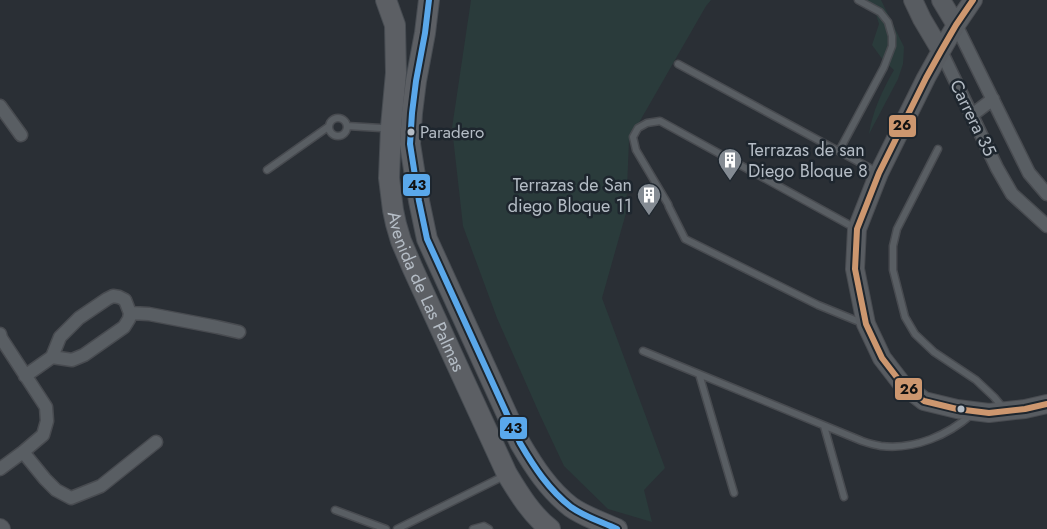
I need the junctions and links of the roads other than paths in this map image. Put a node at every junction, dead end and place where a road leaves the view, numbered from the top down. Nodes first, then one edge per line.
1 (386, 0) edge
2 (429, 0) edge
3 (858, 0) edge
4 (913, 0) edge
5 (941, 0) edge
6 (973, 0) edge
7 (956, 25) junction
8 (941, 51) junction
9 (678, 64) dead end
10 (993, 99) junction
11 (0, 106) edge
12 (972, 116) junction
13 (347, 126) junction
14 (328, 127) junction
15 (391, 127) junction
16 (21, 135) dead end
17 (938, 150) dead end
18 (839, 151) junction
19 (267, 170) dead end
20 (879, 173) junction
21 (1047, 194) edge
22 (1047, 226) edge
23 (857, 230) junction
24 (130, 313) junction
25 (866, 324) junction
26 (239, 332) dead end
27 (0, 334) edge
28 (643, 350) dead end
29 (52, 357) junction
30 (700, 374) junction
31 (25, 376) junction
32 (1047, 404) edge
33 (1006, 411) junction
34 (974, 412) junction
35 (824, 426) junction
36 (156, 442) dead end
37 (23, 452) junction
38 (0, 469) edge
39 (507, 474) junction
40 (734, 494) dead end
41 (844, 497) dead end
42 (335, 510) dead end
43 (386, 529) edge
44 (397, 529) edge
45 (473, 529) edge
46 (489, 529) edge
47 (550, 529) edge
48 (617, 529) edge

1 - 15 main road, Avenida de Las Palmas
2 - 48 main road, Avenida de Las Palmas
3 - 18 lane
4 - 8 street, Carrera 35
5 - 7 street, Carrera 35
6 - 7 street
7 - 8 street
7 - 10 street, Carrera 35
8 - 12 street, Carrera 35
8 - 20 street
9 - 18 lane
10 - 12 street
10 - 21 street, Carrera 35
11 - 16 street
12 - 22 street, Carrera 35
13 - 14 lane
13 - 14 lane
13 - 15 lane
14 - 19 lane
15 - 39 main road, Avenida de Las Palmas
17 - 33 lane
18 - 20 lane
20 - 23 street
23 - 25 street
23 - 25 lane
24 - 26 street
24 - 29 street
24 - 29 street
25 - 34 street
27 - 31 street
28 - 30 lane
29 - 31 street
30 - 35 lane
30 - 40 lane
31 - 37 street
32 - 33 street
33 - 34 street
34 - 35 lane
35 - 41 lane
36 - 37 street
37 - 38 street
39 - 44 lane
39 - 47 main road, Avenida de Las Palmas
42 - 43 lane
45 - 46 lane

